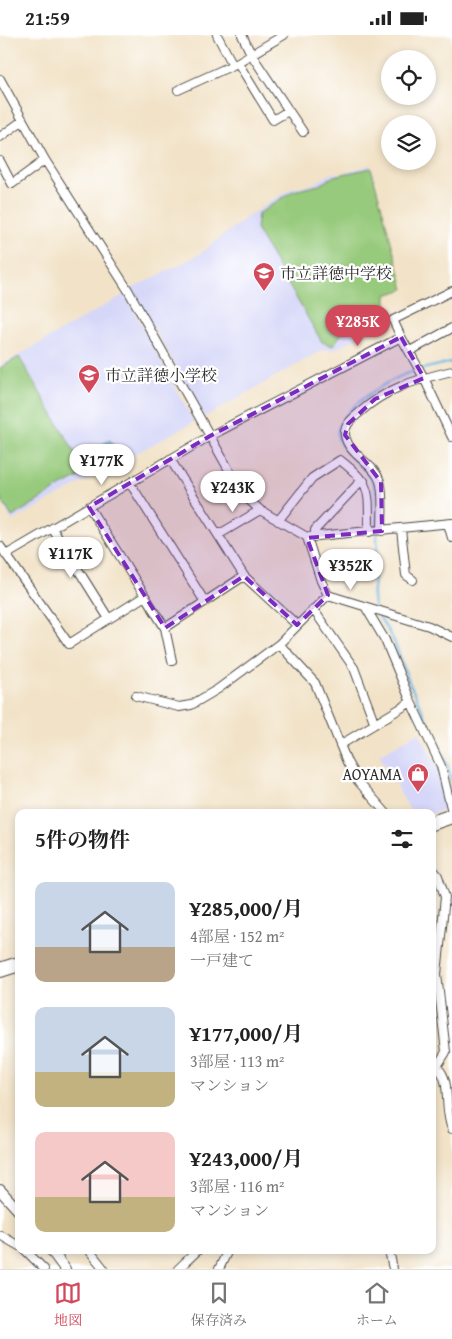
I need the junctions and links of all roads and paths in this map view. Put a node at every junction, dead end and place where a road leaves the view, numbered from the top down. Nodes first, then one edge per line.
1 (217, 35) edge
2 (242, 35) edge
3 (284, 35) edge
4 (251, 54) junction
5 (235, 64) junction
6 (0, 79) edge
7 (178, 90) dead end
8 (288, 111) junction
9 (22, 121) junction
10 (303, 132) dead end
11 (0, 137) edge
12 (44, 160) junction
13 (0, 161) edge
14 (452, 291) edge
15 (452, 328) edge
16 (401, 337) junction
17 (410, 351) junction
18 (452, 371) edge
19 (424, 377) junction
20 (210, 436) junction
21 (452, 437) edge
22 (170, 459) junction
23 (364, 481) junction
24 (130, 483) junction
25 (88, 507) junction
26 (260, 510) junction
27 (278, 521) junction
28 (450, 524) edge
29 (52, 528) junction
30 (401, 529) junction
31 (382, 531) junction
32 (369, 532) junction
33 (218, 535) junction
34 (311, 537) junction
35 (452, 538) edge
36 (0, 546) edge
37 (6, 555) junction
38 (244, 577) junction
39 (413, 580) dead end
40 (328, 595) junction
41 (146, 596) junction
42 (205, 602) junction
43 (366, 608) junction
44 (313, 609) junction
45 (109, 619) junction
46 (296, 625) junction
47 (165, 628) junction
48 (452, 637) edge
49 (279, 644) junction
50 (172, 661) dead end
51 (136, 696) dead end
52 (411, 702) junction
53 (376, 724) junction
54 (340, 745) junction
55 (382, 809) edge
56 (452, 812) edge
57 (452, 816) edge
58 (436, 822) edge
59 (436, 873) edge
60 (15, 965) edge
61 (0, 970) edge
62 (449, 1052) edge
63 (436, 1070) edge
64 (436, 1071) edge
65 (452, 1129) edge
66 (2, 1192) edge
67 (15, 1198) edge
68 (15, 1207) edge
69 (0, 1235) edge
70 (15, 1244) edge
71 (29, 1254) edge
72 (54, 1254) edge
73 (91, 1254) edge
74 (194, 1254) edge
75 (226, 1254) edge
76 (390, 1254) edge
77 (44, 1269) edge
78 (65, 1269) edge
79 (104, 1269) edge
80 (178, 1269) edge
81 (219, 1269) edge
82 (393, 1269) edge

1 - 5 street
2 - 4 street
3 - 4 street
4 - 5 street
4 - 8 street
5 - 7 street
5 - 8 street
6 - 9 street
8 - 10 street
9 - 11 street
9 - 12 street
12 - 13 street
12 - 20 street
14 - 16 street
15 - 17 street
16 - 17 street
16 - 20 street
17 - 19 street
18 - 19 street
19 - 21 street
19 - 31 street
20 - 22 street
20 - 26 street
22 - 24 street
22 - 33 street
23 - 27 street
23 - 32 street
23 - 34 street
24 - 25 street
24 - 42 street
25 - 29 street
25 - 41 street
26 - 27 street
26 - 33 street
27 - 34 street
28 - 30 street
28 - 35 street
29 - 37 street
29 - 45 street
30 - 31 street
30 - 39 street
31 - 32 street
32 - 34 street
33 - 38 street
34 - 40 street
36 - 37 street
37 - 45 street
38 - 42 street
38 - 46 street
40 - 43 street
40 - 44 street
41 - 45 street
41 - 47 street
42 - 47 street
43 - 48 street
43 - 52 street
44 - 46 street
44 - 53 street
46 - 49 street
47 - 50 street
49 - 51 street
49 - 54 street
52 - 53 street
52 - 56 street
53 - 54 street
54 - 55 street
57 - 58 highway
59 - 62 street
60 - 61 highway
62 - 63 street
64 - 65 street
66 - 67 street
66 - 68 street
69 - 70 street
71 - 77 street
72 - 78 street
73 - 79 street
74 - 80 street
75 - 81 street
76 - 82 street

